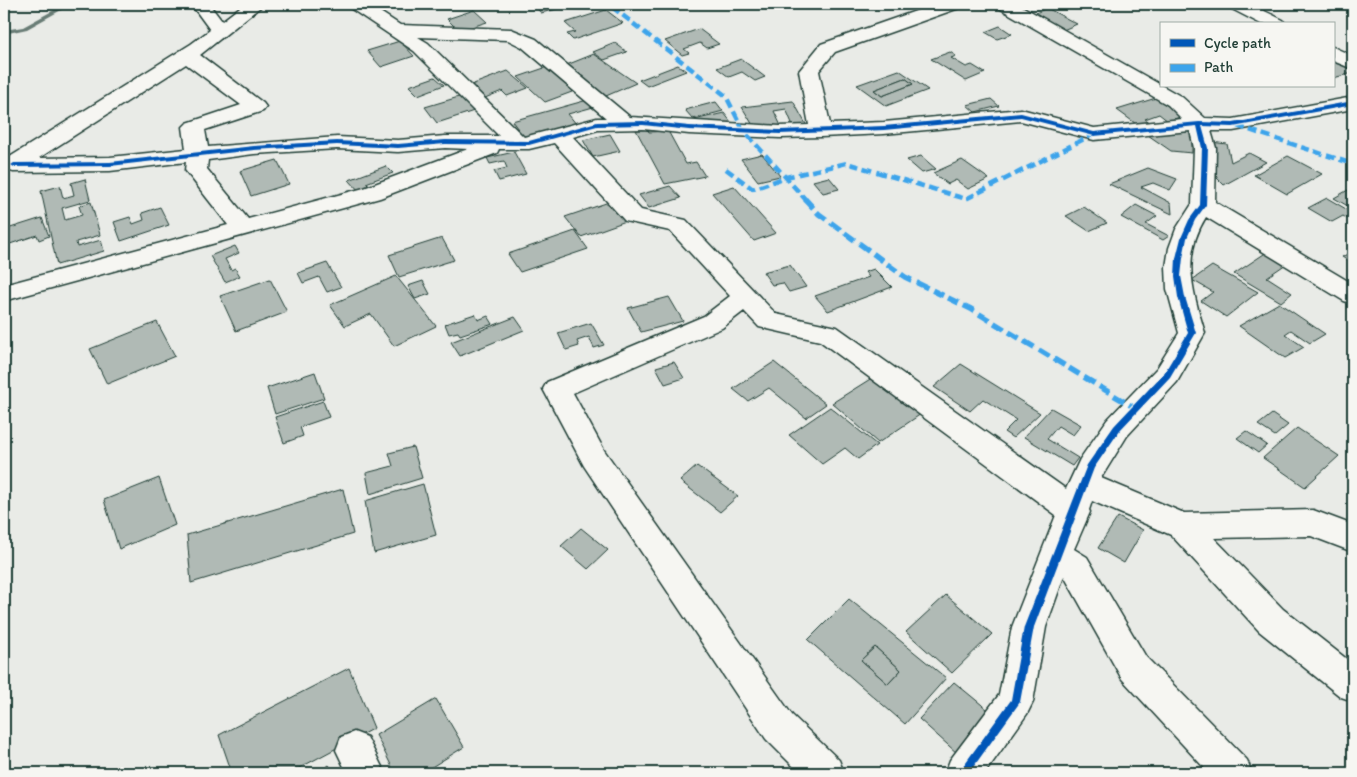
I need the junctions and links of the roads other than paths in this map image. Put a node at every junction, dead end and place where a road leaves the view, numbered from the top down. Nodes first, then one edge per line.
1 (200, 4) edge
2 (255, 4) edge
3 (356, 4) edge
4 (953, 4) edge
5 (1005, 4) edge
6 (1236, 4) edge
7 (1272, 22) edge
8 (396, 30) junction
9 (220, 31) junction
10 (1334, 54) edge
11 (187, 55) junction
12 (1353, 63) edge
13 (1353, 103) edge
14 (625, 123) junction
15 (1199, 124) junction
16 (821, 131) junction
17 (559, 134) junction
18 (510, 143) junction
19 (198, 154) junction
20 (9, 168) edge
21 (1203, 205) junction
22 (243, 228) junction
23 (4, 293) edge
24 (1353, 295) edge
25 (745, 298) junction
26 (1084, 484) junction
27 (1074, 512) junction
28 (1182, 526) junction
29 (1353, 539) edge
30 (1058, 555) junction
31 (1353, 685) edge
32 (826, 773) edge
33 (963, 773) edge
34 (1234, 773) edge

1 - 9 street
2 - 9 street
3 - 8 street
4 - 16 street
5 - 15 street
6 - 7 street
8 - 14 street
8 - 18 street
9 - 11 street
10 - 12 street
11 - 19 street
11 - 20 street
13 - 15 street
14 - 16 street
14 - 17 street
15 - 16 street
15 - 21 street
17 - 18 street
17 - 25 street
18 - 19 street
18 - 22 street
19 - 20 street
19 - 22 street
21 - 24 street
21 - 26 street
22 - 23 street
25 - 27 street
25 - 32 street
26 - 27 street
26 - 28 street
27 - 30 street
28 - 29 street
28 - 31 street
30 - 33 street
30 - 34 street

